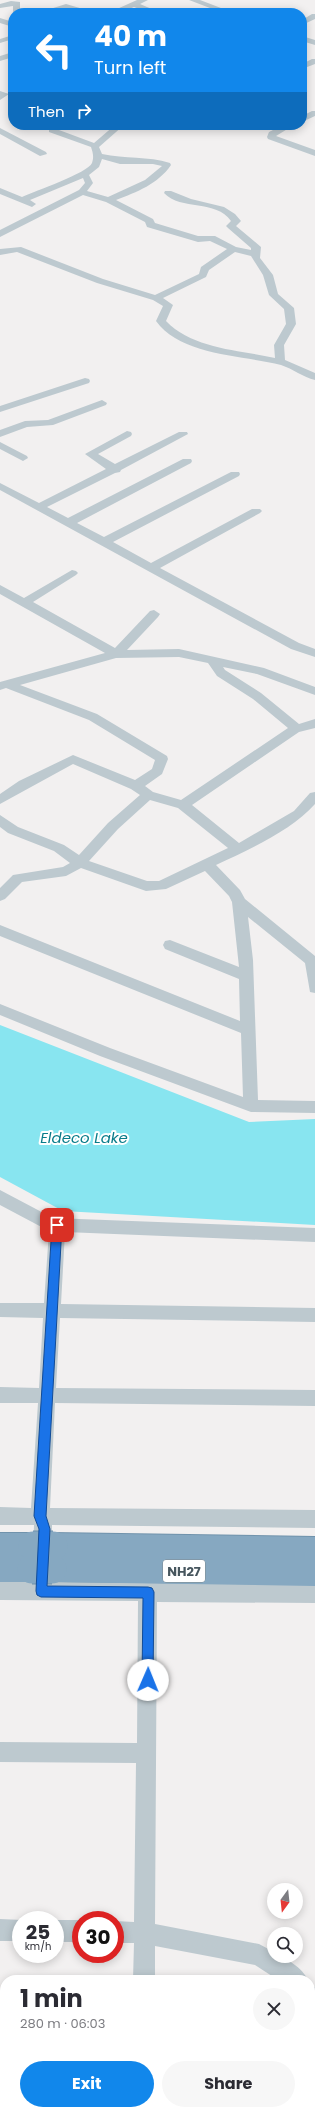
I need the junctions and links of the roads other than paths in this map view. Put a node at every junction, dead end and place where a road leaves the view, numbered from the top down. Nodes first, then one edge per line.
1 (144, 0) edge
2 (193, 0) edge
3 (212, 3) edge
4 (133, 4) junction
5 (0, 6) edge
6 (17, 8) edge
7 (61, 8) edge
8 (72, 8) edge
9 (124, 8) edge
10 (144, 8) edge
11 (221, 8) edge
12 (0, 93) edge
13 (0, 98) edge
14 (52, 130) edge
15 (114, 130) edge
16 (280, 130) edge
17 (0, 131) edge
18 (95, 146) junction
19 (315, 153) edge
20 (43, 154) dead end
21 (98, 156) junction
22 (84, 175) junction
23 (0, 191) edge
24 (82, 192) junction
25 (168, 193) dead end
26 (23, 200) junction
27 (109, 200) junction
28 (46, 210) junction
29 (0, 234) edge
30 (232, 250) dead end
31 (0, 252) edge
32 (255, 254) junction
33 (156, 298) junction
34 (280, 362) junction
35 (315, 377) edge
36 (85, 381) dead end
37 (102, 403) dead end
38 (0, 409) edge
39 (0, 434) edge
40 (127, 434) dead end
41 (183, 434) dead end
42 (0, 445) edge
43 (23, 458) dead end
44 (187, 461) dead end
45 (116, 470) junction
46 (235, 474) dead end
47 (0, 486) edge
48 (39, 507) junction
49 (256, 511) dead end
50 (68, 523) junction
51 (104, 542) junction
52 (152, 567) junction
53 (72, 573) dead end
54 (0, 589) edge
55 (26, 602) junction
56 (154, 614) dead end
57 (315, 653) edge
58 (116, 654) junction
59 (212, 660) junction
60 (4, 686) edge
61 (315, 691) edge
62 (315, 723) edge
63 (296, 728) junction
64 (136, 786) junction
65 (148, 795) junction
66 (315, 796) edge
67 (0, 800) edge
68 (182, 805) junction
69 (0, 820) edge
70 (238, 849) junction
71 (80, 863) junction
72 (206, 864) junction
73 (0, 896) edge
74 (239, 902) junction
75 (0, 930) edge
76 (170, 945) dead end
77 (313, 962) edge
78 (246, 976) junction
79 (315, 988) edge
80 (0, 1009) edge
81 (248, 1030) junction
82 (251, 1106) junction
83 (315, 1107) edge
84 (0, 1197) edge
85 (57, 1225) junction
86 (315, 1235) edge
87 (0, 1310) edge
88 (52, 1310) junction
89 (315, 1315) edge
90 (0, 1395) edge
91 (47, 1396) junction
92 (315, 1398) edge
93 (0, 1516) edge
94 (40, 1516) junction
95 (315, 1519) edge
96 (0, 1546) edge
97 (315, 1550) edge
98 (42, 1564) junction
99 (0, 1569) edge
100 (315, 1572) edge
101 (0, 1591) edge
102 (148, 1592) junction
103 (315, 1594) edge
104 (0, 1752) edge
105 (147, 1753) junction
106 (0, 1930) edge
107 (12, 1930) edge
108 (124, 1932) edge
109 (145, 1933) junction
110 (144, 1975) edge
111 (289, 1975) edge

1 - 4 street
2 - 3 street
3 - 11 street
4 - 9 street
4 - 10 street
5 - 6 street
7 - 8 street
12 - 13 street
14 - 18 street
15 - 18 street
16 - 19 street
17 - 20 street
18 - 21 street
21 - 22 street
21 - 27 street
22 - 24 street
22 - 26 street
23 - 26 street
24 - 27 street
24 - 28 street
25 - 32 street
26 - 28 street
27 - 32 street
28 - 29 street
30 - 33 street
31 - 33 street
32 - 34 street
33 - 34 street
34 - 35 street
36 - 38 street
37 - 39 street
40 - 45 street
41 - 45 street
42 - 43 street
44 - 50 street
45 - 48 street
46 - 51 street
47 - 48 street
48 - 50 street
49 - 52 street
50 - 51 street
51 - 52 street
52 - 57 street
53 - 55 street
54 - 55 street
55 - 58 street
56 - 58 street
58 - 59 street
58 - 60 street
59 - 61 street
59 - 63 street
60 - 64 street
62 - 63 street
63 - 68 street
64 - 65 street
64 - 67 street
65 - 68 street
65 - 71 street
66 - 70 street
68 - 70 street
69 - 71 street
70 - 72 street
71 - 72 street
71 - 73 street
72 - 74 street
74 - 77 street
74 - 78 street
75 - 81 street
76 - 78 street
77 - 79 street
78 - 81 street
80 - 82 street
81 - 82 street
82 - 83 street
84 - 85 street
85 - 86 street
85 - 88 street
87 - 88 street
88 - 89 street
88 - 91 street
90 - 91 street
91 - 92 street
91 - 94 street
93 - 94 street
94 - 95 street
94 - 98 street
96 - 98 highway, NH27
97 - 98 highway, NH27
98 - 99 highway, NH27
98 - 100 highway, NH27
98 - 101 street
98 - 102 street
102 - 103 street
102 - 105 street
104 - 105 street
105 - 109 street
106 - 107 street
108 - 109 street
109 - 110 street
109 - 111 street

